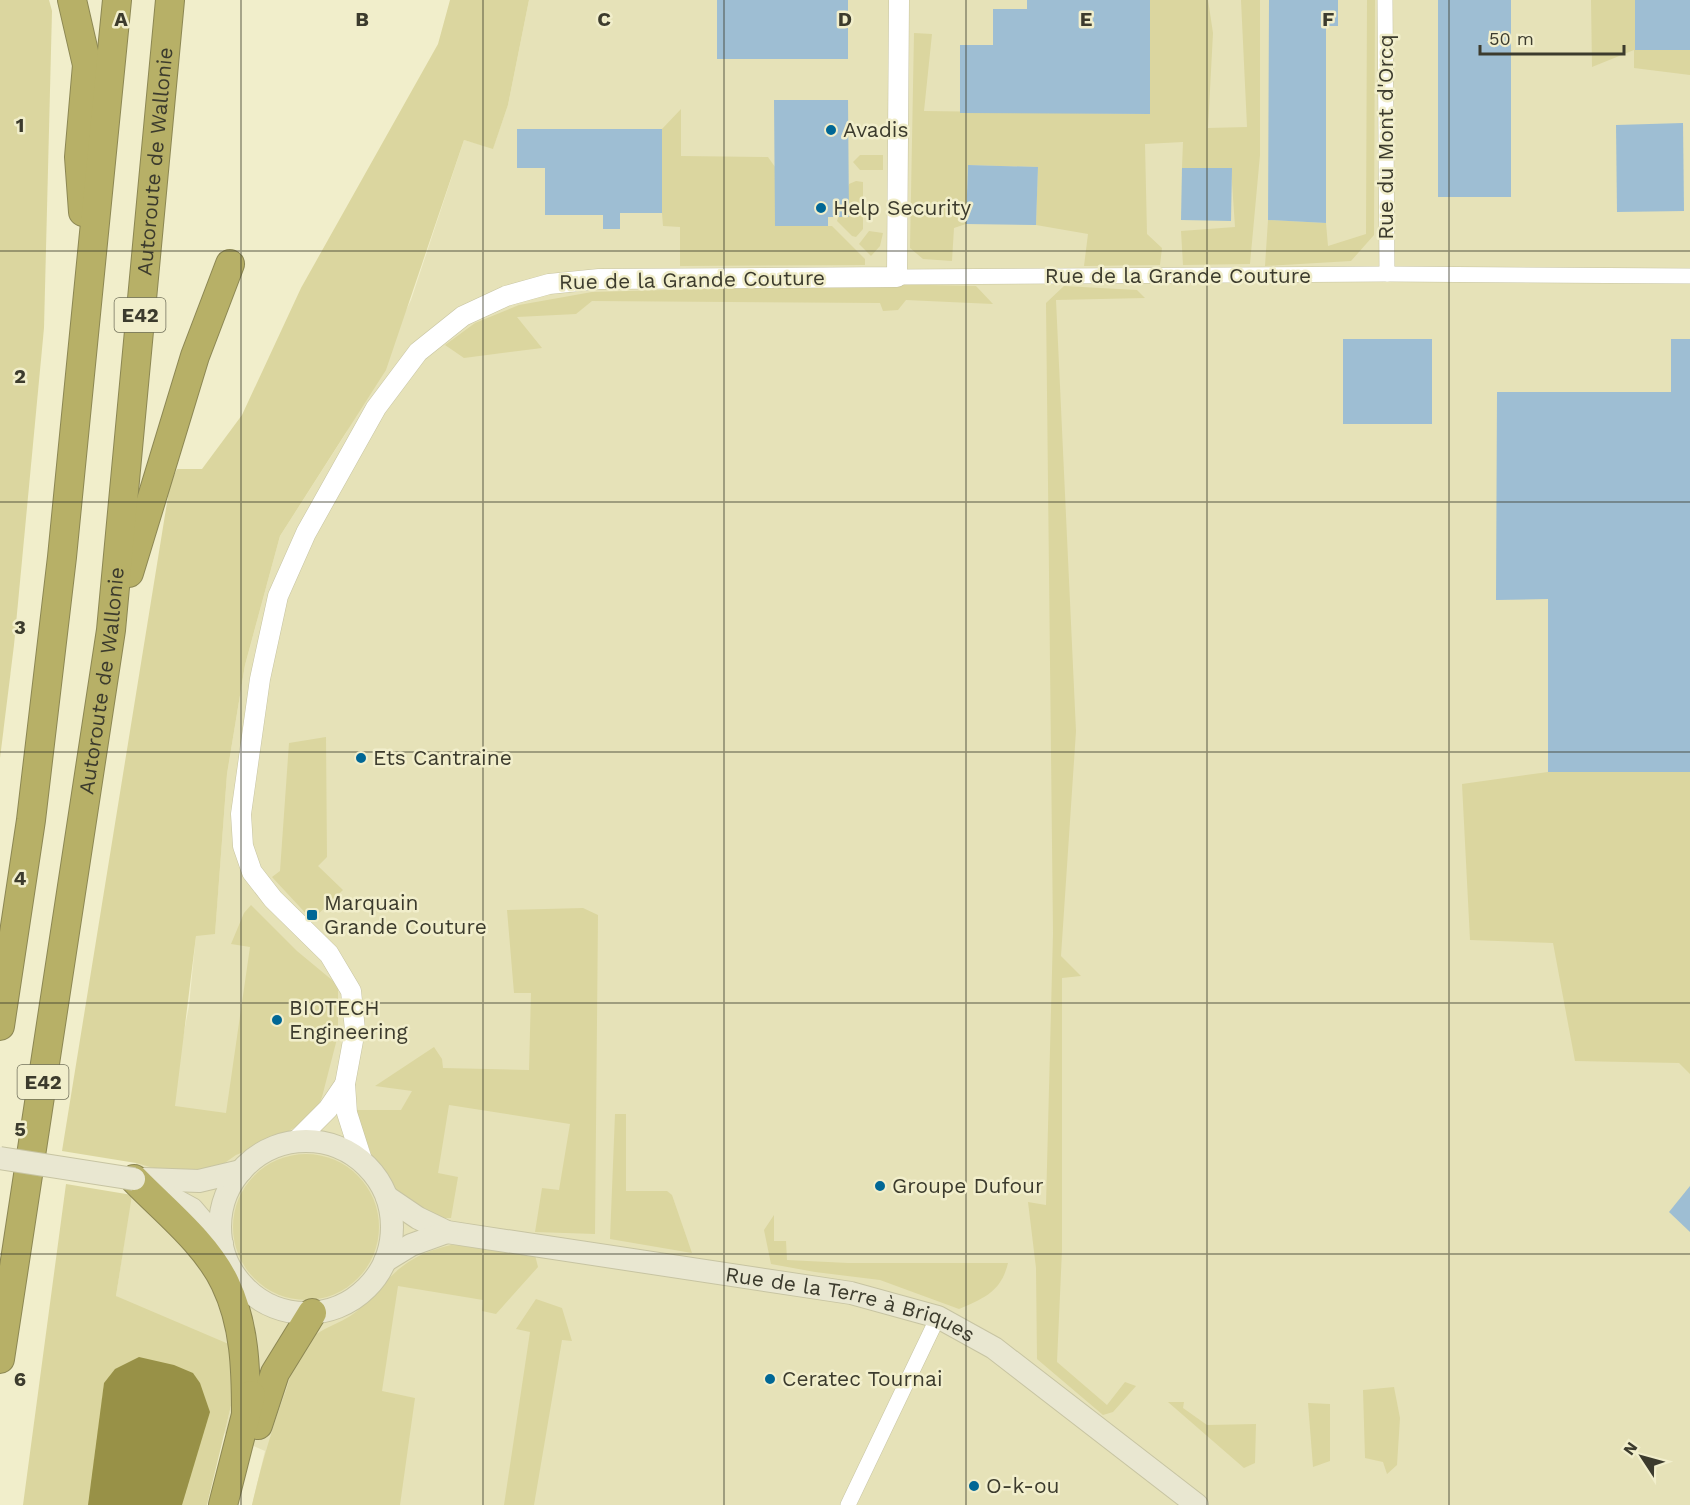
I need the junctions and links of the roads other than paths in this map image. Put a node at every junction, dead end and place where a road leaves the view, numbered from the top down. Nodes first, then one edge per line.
1 (72, 0) edge
2 (117, 0) edge
3 (170, 0) edge
4 (898, 0) edge
5 (1385, 0) edge
6 (230, 264) dead end
7 (89, 274) junction
8 (1387, 274) junction
9 (1690, 276) edge
10 (897, 277) junction
11 (111, 630) junction
12 (0, 1026) edge
13 (345, 1084) junction
14 (296, 1141) junction
15 (0, 1158) edge
16 (362, 1160) junction
17 (241, 1171) junction
18 (134, 1179) junction
19 (387, 1197) junction
20 (447, 1232) junction
21 (222, 1244) junction
22 (385, 1261) junction
23 (246, 1288) junction
24 (312, 1313) junction
25 (938, 1317) junction
26 (0, 1359) edge
27 (246, 1414) junction
28 (222, 1505) edge
29 (237, 1505) edge
30 (848, 1505) edge
31 (1197, 1505) edge

1 - 7 highway
2 - 7 highway, E42
3 - 11 highway, Autoroute de Wallonie / E42
4 - 10 street
5 - 8 street, Rue du Mont d'Orcq
6 - 11 highway
7 - 12 highway, E42
8 - 9 street, Rue de la Grande Couture
8 - 10 street, Rue de la Grande Couture
10 - 13 street, Rue de la Grande Couture
11 - 26 highway, Autoroute de Wallonie / E42
13 - 14 street, Rue de la Grande Couture
13 - 16 street, Rue de la Grande Couture
14 - 16 main road
14 - 17 main road
15 - 18 main road, bridge
16 - 19 main road
17 - 18 main road
17 - 21 main road
18 - 21 main road
18 - 27 highway
19 - 20 main road, Rue de la Terre à Briques
19 - 22 main road
20 - 22 main road, Rue de la Terre à Briques
20 - 25 main road, Rue de la Terre à Briques
21 - 23 main road
22 - 24 main road
23 - 24 main road
23 - 27 highway
24 - 29 highway
25 - 30 street
25 - 31 main road, Rue de la Terre à Briques
27 - 28 highway

